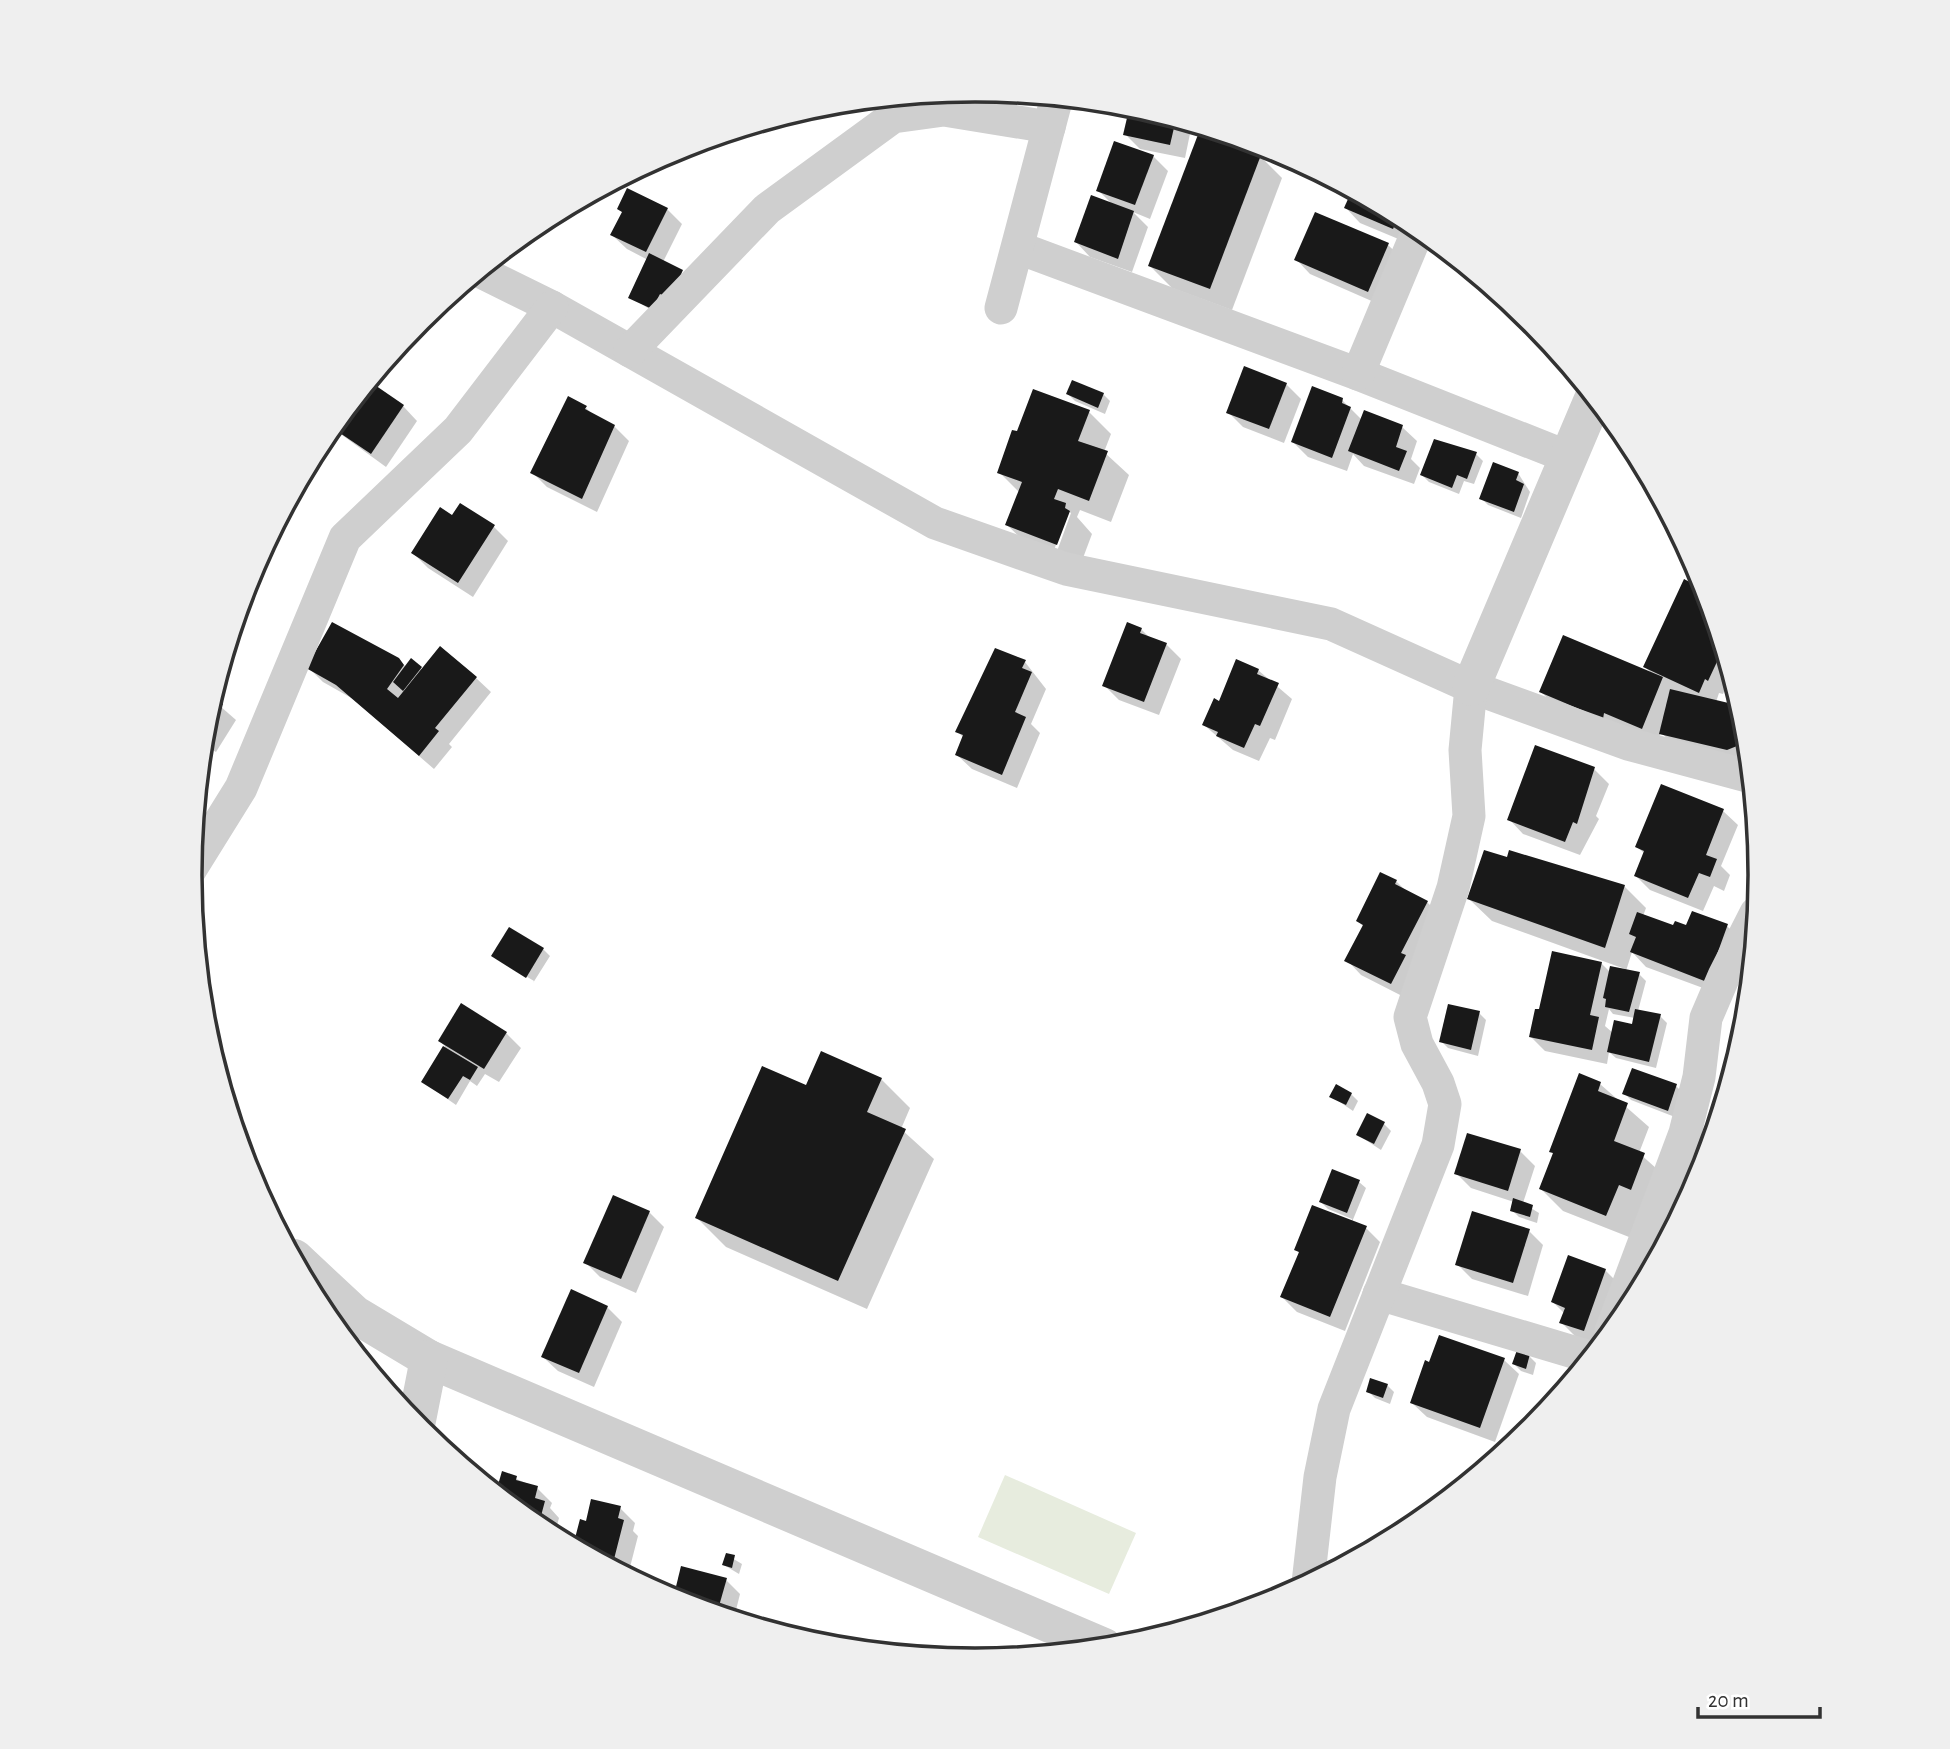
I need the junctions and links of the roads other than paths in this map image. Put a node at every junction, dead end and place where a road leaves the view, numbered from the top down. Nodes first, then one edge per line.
1 (1053, 112) edge
2 (1414, 239) edge
3 (1019, 248) junction
4 (487, 275) edge
5 (552, 307) junction
6 (1001, 308) dead end
7 (630, 351) junction
8 (1358, 374) junction
9 (1590, 407) edge
10 (1568, 457) junction
11 (1471, 687) junction
12 (1741, 774) edge
13 (203, 850) edge
14 (1745, 935) edge
15 (317, 1280) edge
16 (1626, 1291) edge
17 (1379, 1294) junction
18 (1580, 1354) edge
19 (429, 1359) junction
20 (419, 1411) edge
21 (1309, 1572) edge
22 (1086, 1639) edge

1 - 3 street
1 - 7 street
2 - 8 street
3 - 6 street
3 - 8 street
4 - 5 street
5 - 7 street
5 - 13 street
7 - 11 street
8 - 10 street
9 - 10 street
10 - 11 street
11 - 12 street
11 - 17 street
14 - 16 street
15 - 19 street
17 - 18 street
17 - 21 street
19 - 20 street
19 - 22 street

